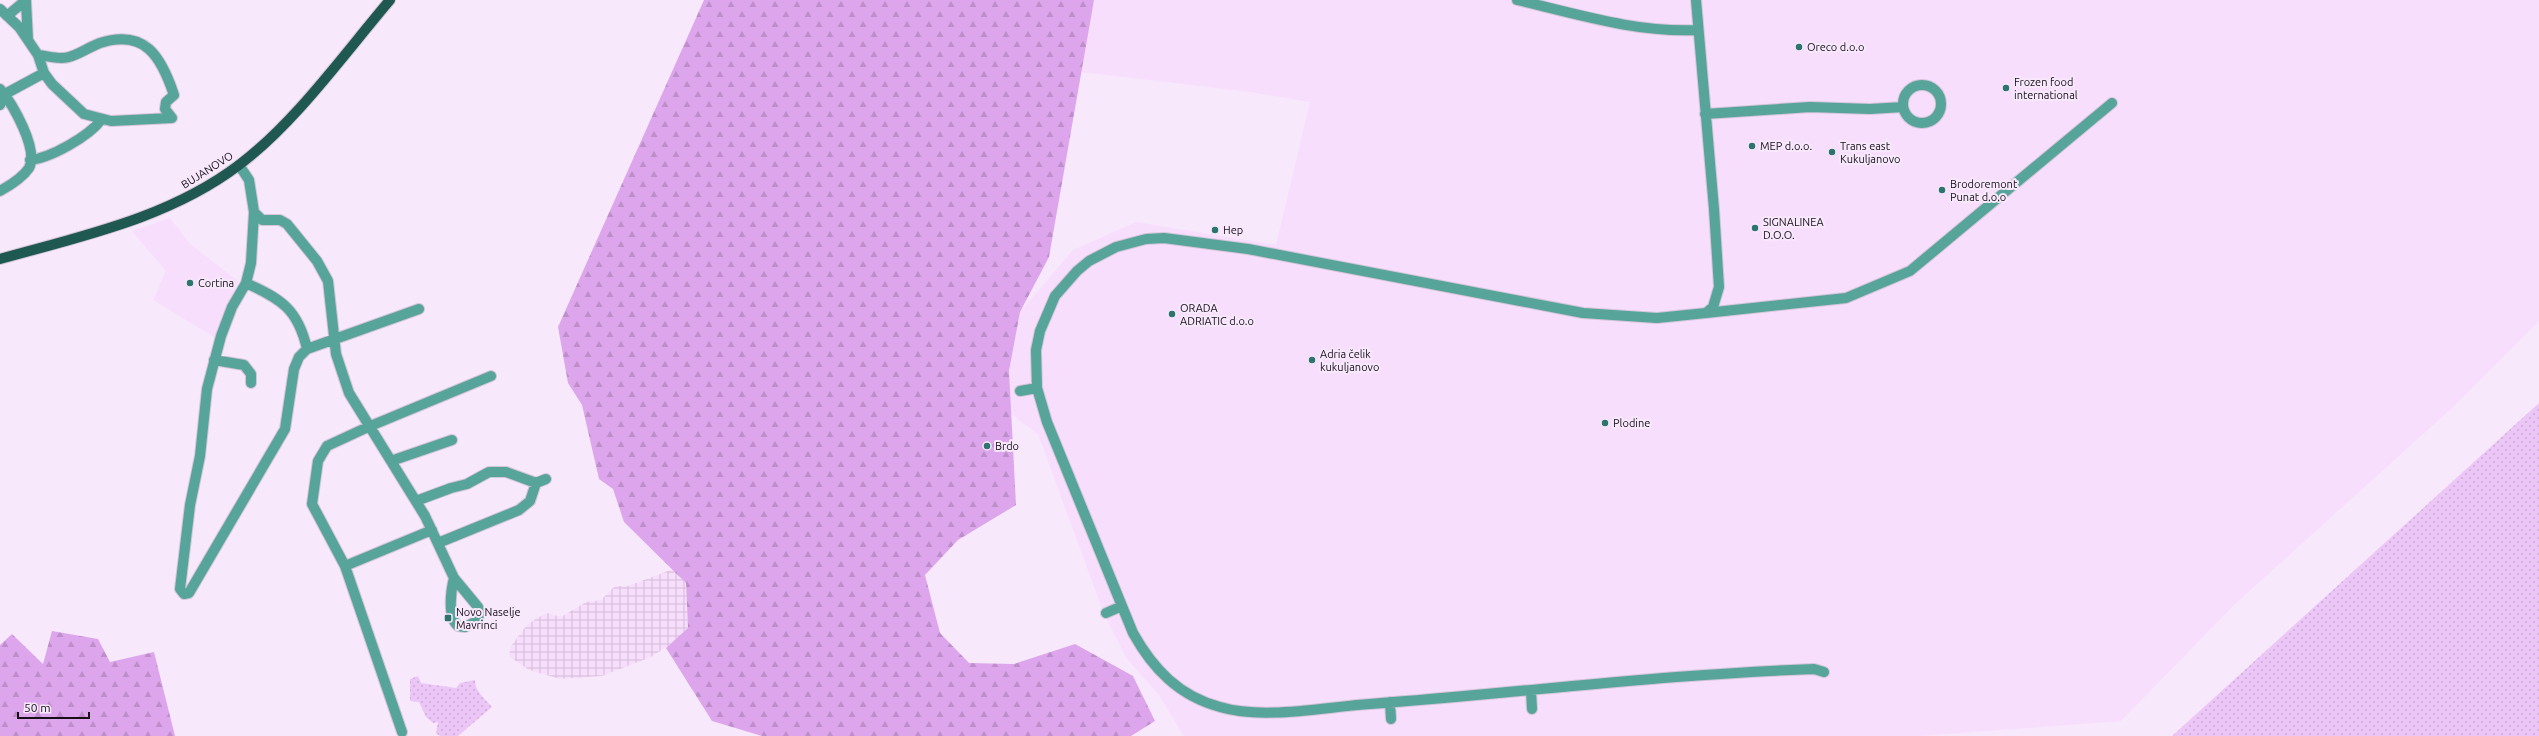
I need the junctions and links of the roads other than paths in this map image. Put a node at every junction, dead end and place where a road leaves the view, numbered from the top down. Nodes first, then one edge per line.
1 (26, 0) edge
2 (390, 0) edge
3 (1517, 0) edge
4 (1696, 0) edge
5 (4, 12) edge
6 (1698, 30) junction
7 (28, 40) junction
8 (38, 55) junction
9 (44, 73) junction
10 (2, 91) edge
11 (2112, 103) dead end
12 (0, 105) edge
13 (1903, 107) dead end
14 (1705, 114) junction
15 (101, 120) junction
16 (30, 160) junction
17 (239, 165) junction
18 (0, 191) edge
19 (254, 212) junction
20 (0, 259) edge
21 (246, 283) junction
22 (419, 308) dead end
23 (1706, 313) junction
24 (335, 339) junction
25 (307, 349) junction
26 (214, 360) junction
27 (491, 376) dead end
28 (251, 383) dead end
29 (1037, 388) junction
30 (1020, 391) dead end
31 (368, 427) junction
32 (452, 440) dead end
33 (391, 461) junction
34 (416, 501) junction
35 (432, 530) junction
36 (438, 543) junction
37 (345, 566) junction
38 (454, 578) dead end
39 (1122, 606) junction
40 (1106, 613) dead end
41 (1824, 672) dead end
42 (1531, 691) junction
43 (1390, 702) junction
44 (1532, 709) dead end
45 (1391, 719) dead end
46 (402, 732) dead end

1 - 5 street
1 - 7 street
2 - 17 main road, BUJANOVO
3 - 6 street
4 - 6 street
5 - 7 street
6 - 14 street
7 - 8 street
8 - 9 street
8 - 15 street
9 - 10 street
9 - 15 street
10 - 12 street
10 - 16 street
11 - 23 street
13 - 14 street
14 - 23 street
15 - 16 street
16 - 18 street
17 - 19 street
17 - 20 main road, BUJANOVO
19 - 21 street
19 - 24 street
21 - 25 street
21 - 26 street
22 - 24 street
23 - 29 street
24 - 25 street
24 - 31 street
25 - 26 street
26 - 28 street
27 - 31 street
29 - 30 street
29 - 39 street
31 - 33 street
31 - 37 street
32 - 33 street
33 - 34 street
34 - 35 street
34 - 36 street
35 - 36 street
35 - 37 street
36 - 38 street
37 - 46 street
39 - 40 street
39 - 43 street
41 - 42 street
42 - 43 street
42 - 44 street
43 - 45 street

